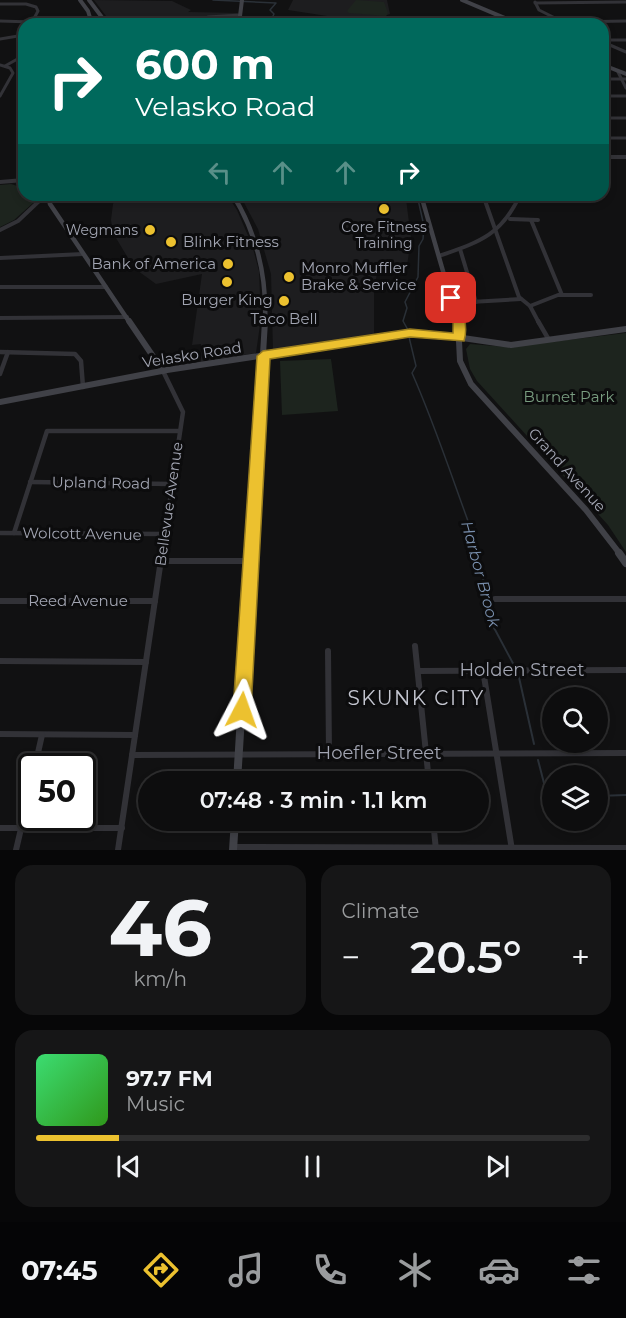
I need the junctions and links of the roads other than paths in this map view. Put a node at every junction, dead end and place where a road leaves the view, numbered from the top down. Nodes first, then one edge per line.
1 (80, 0) edge
2 (89, 0) edge
3 (462, 0) edge
4 (242, 1) edge
5 (534, 1) edge
6 (626, 2) edge
7 (0, 4) edge
8 (240, 15) junction
9 (34, 18) edge
10 (90, 18) edge
11 (102, 18) edge
12 (207, 18) edge
13 (240, 18) edge
14 (506, 18) edge
15 (555, 18) edge
16 (0, 21) edge
17 (609, 21) edge
18 (626, 21) edge
19 (18, 22) edge
20 (18, 38) edge
21 (0, 39) edge
22 (626, 40) edge
23 (609, 41) edge
24 (609, 44) edge
25 (626, 52) edge
26 (18, 59) edge
27 (0, 65) edge
28 (5, 66) junction
29 (609, 68) edge
30 (618, 72) junction
31 (626, 74) edge
32 (609, 79) edge
33 (621, 79) junction
34 (626, 79) edge
35 (0, 83) edge
36 (9, 83) junction
37 (626, 88) edge
38 (0, 96) edge
39 (609, 96) edge
40 (626, 96) edge
41 (609, 118) edge
42 (626, 118) edge
43 (609, 138) edge
44 (626, 138) edge
45 (609, 156) edge
46 (626, 157) edge
47 (18, 180) edge
48 (0, 182) edge
49 (40, 201) edge
50 (49, 201) edge
51 (236, 201) edge
52 (423, 201) edge
53 (485, 201) edge
54 (517, 201) edge
55 (510, 219) junction
56 (531, 220) junction
57 (538, 220) dead end
58 (0, 230) edge
59 (496, 232) junction
60 (460, 249) junction
61 (83, 254) junction
62 (439, 256) junction
63 (0, 258) edge
64 (0, 287) edge
65 (106, 287) junction
66 (562, 295) junction
67 (591, 295) dead end
68 (521, 299) junction
69 (476, 302) junction
70 (453, 303) junction
71 (530, 306) junction
72 (127, 317) junction
73 (0, 318) edge
74 (626, 329) edge
75 (459, 338) junction
76 (549, 340) junction
77 (0, 352) edge
78 (8, 352) junction
79 (263, 356) junction
80 (164, 371) junction
81 (0, 374) edge
82 (83, 387) junction
83 (0, 402) edge
84 (180, 431) junction
85 (30, 482) junction
86 (172, 484) junction
87 (0, 533) edge
88 (14, 533) junction
89 (165, 534) junction
90 (161, 561) junction
91 (251, 561) junction
92 (626, 563) edge
93 (495, 599) dead end
94 (626, 599) edge
95 (0, 601) edge
96 (155, 601) junction
97 (415, 646) dead end
98 (328, 651) dead end
99 (0, 661) edge
100 (146, 662) junction
101 (483, 670) junction
102 (626, 670) edge
103 (418, 671) junction
104 (0, 734) edge
105 (42, 735) junction
106 (135, 735) junction
107 (38, 753) edge
108 (329, 753) junction
109 (426, 753) junction
110 (496, 753) junction
111 (626, 753) edge
112 (239, 754) junction
113 (132, 755) junction
114 (238, 771) edge
115 (428, 771) edge
116 (0, 828) edge
117 (18, 828) edge
118 (96, 828) edge
119 (122, 828) junction
120 (21, 831) edge
121 (234, 831) edge
122 (434, 831) edge
123 (626, 848) edge
124 (233, 849) edge
125 (436, 849) edge
126 (512, 849) edge
127 (16, 850) edge
128 (118, 850) edge

1 - 10 street
2 - 11 street
3 - 14 street
4 - 8 street
5 - 6 street
5 - 15 street
7 - 9 street
8 - 12 street
8 - 13 street
16 - 19 street
17 - 18 street
20 - 21 street
22 - 23 street
24 - 25 street
26 - 28 street
27 - 28 street
28 - 36 street
29 - 30 street
30 - 31 street
30 - 33 street
32 - 33 street
33 - 34 street
33 - 37 street
35 - 36 street
36 - 38 street
39 - 40 street
41 - 42 street
43 - 44 street
45 - 46 street
47 - 48 street
49 - 58 street
50 - 61 street, Bellevue Avenue
51 - 79 street
52 - 62 street, Grand Avenue
53 - 59 street
54 - 55 street
55 - 56 street
55 - 59 street
56 - 57 street
56 - 66 street
59 - 60 street
59 - 68 street
60 - 62 street
60 - 69 street
61 - 63 street
61 - 65 street, Bellevue Avenue
62 - 70 street, Grand Avenue
64 - 65 street
65 - 72 street, Bellevue Avenue
66 - 67 street
66 - 71 street
68 - 69 street
68 - 71 street
69 - 70 street
70 - 75 street, Grand Avenue
71 - 76 street
72 - 73 street
72 - 80 street, Bellevue Avenue
74 - 76 street, Velasko Road
75 - 76 street, Velasko Road
75 - 79 street, Velasko Road
75 - 92 street, Grand Avenue
77 - 78 street
78 - 81 street
78 - 82 street
79 - 80 street, Velasko Road
79 - 91 street
80 - 82 street, Velasko Road
80 - 84 street, Bellevue Avenue
82 - 83 street, Velasko Road
84 - 85 street
84 - 86 street, Bellevue Avenue
85 - 86 street, Upland Road
85 - 88 street
86 - 89 street, Bellevue Avenue
87 - 88 street, Wolcott Avenue
88 - 89 street, Wolcott Avenue
89 - 90 street, Bellevue Avenue
90 - 91 street
90 - 96 street, Bellevue Avenue
91 - 112 street
93 - 94 street
95 - 96 street, Reed Avenue
96 - 100 street, Bellevue Avenue
97 - 103 street
98 - 108 street
99 - 100 street
100 - 106 street, Bellevue Avenue
101 - 102 street, Holden Street
101 - 103 street, Holden Street
101 - 110 street
103 - 109 street
104 - 105 street
105 - 106 street
105 - 107 street
106 - 113 street, Bellevue Avenue
108 - 109 street, Hoefler Street
108 - 112 street, Hoefler Street
109 - 110 street, Hoefler Street
109 - 115 street
110 - 111 street, Hoefler Street
110 - 126 street
112 - 113 street, Hoefler Street
112 - 114 street
113 - 119 street, Bellevue Avenue
116 - 117 street
118 - 119 street
119 - 128 street, Bellevue Avenue
120 - 127 street
121 - 124 street
122 - 125 street
123 - 126 street
124 - 125 street
125 - 126 street

